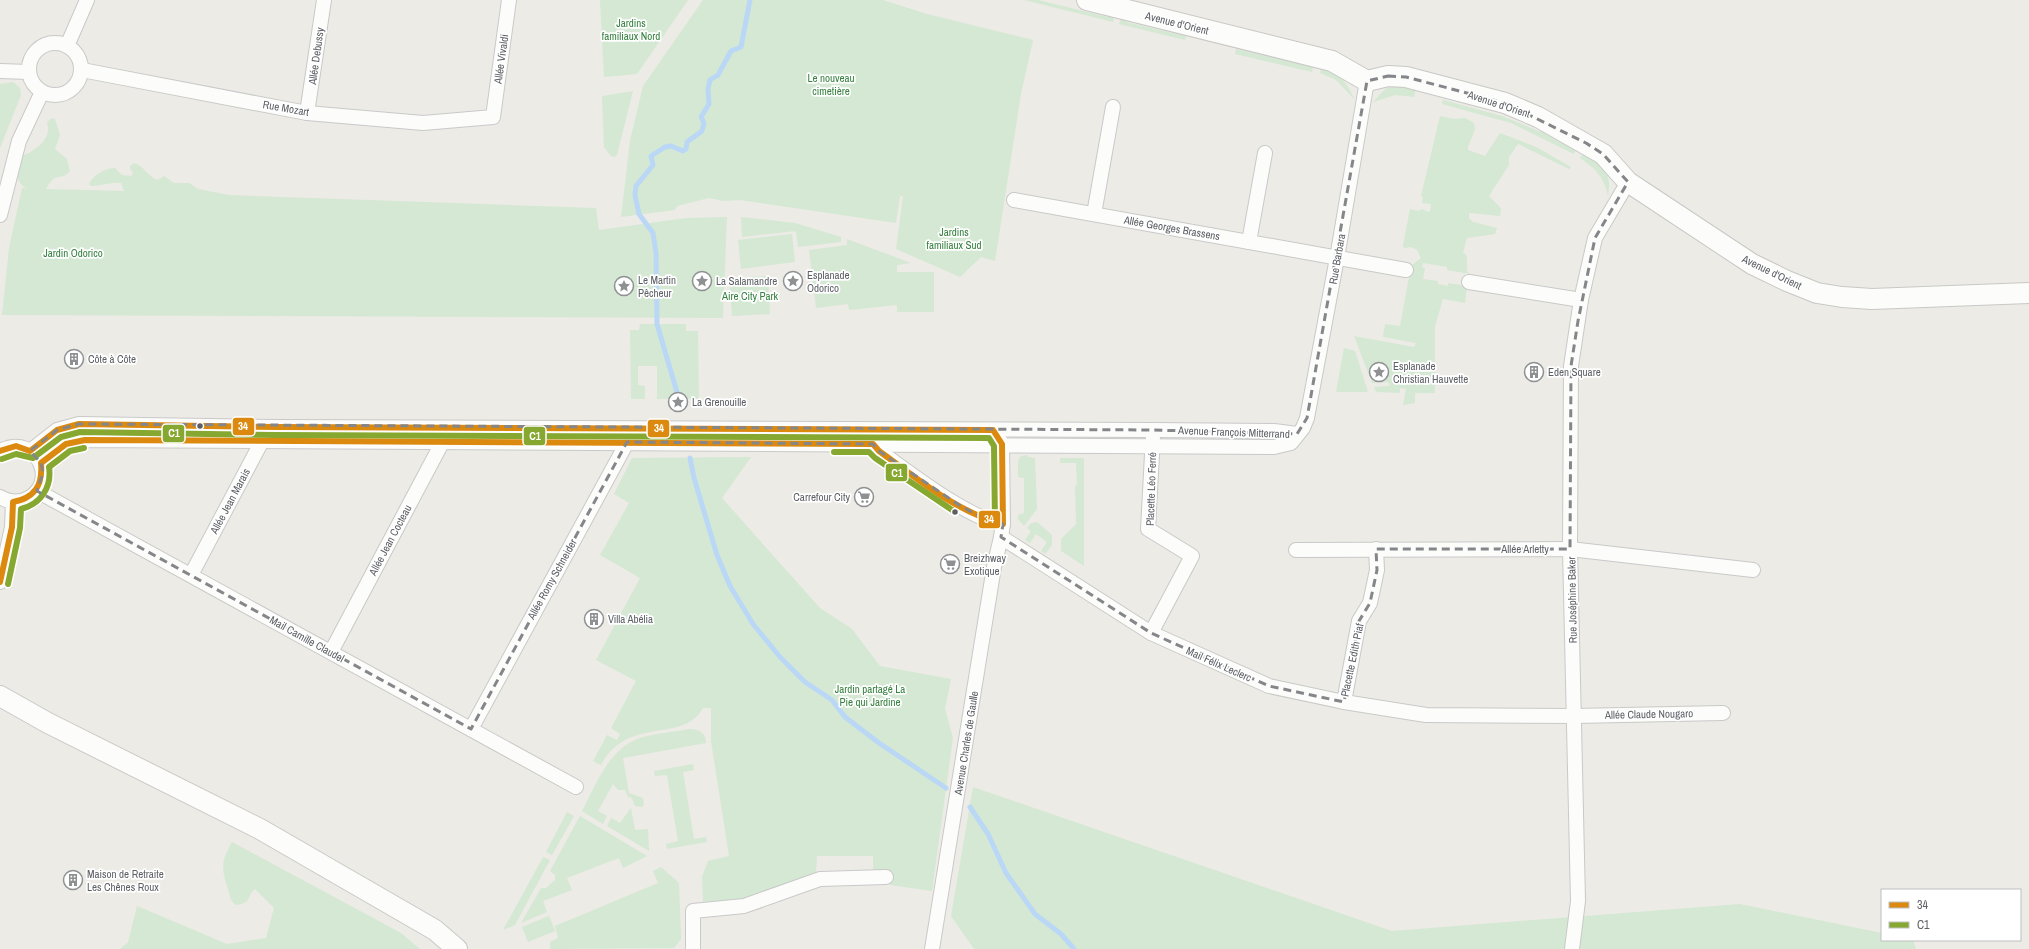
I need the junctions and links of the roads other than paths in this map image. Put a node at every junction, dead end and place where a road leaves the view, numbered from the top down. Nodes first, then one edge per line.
1 (87, 0) edge
2 (324, 0) edge
3 (509, 0) edge
4 (1087, 0) edge
5 (67, 46) junction
6 (82, 70) junction
7 (0, 71) edge
8 (29, 72) junction
9 (1367, 80) junction
10 (42, 92) junction
11 (1113, 107) dead end
12 (307, 113) junction
13 (493, 117) joint
14 (1265, 153) dead end
15 (1628, 182) junction
16 (1014, 200) dead end
17 (1094, 214) junction
18 (0, 215) edge
19 (1249, 242) junction
20 (1337, 258) junction
21 (1406, 270) dead end
22 (1469, 282) dead end
23 (2029, 293) edge
24 (1581, 300) junction
25 (263, 426) junction
26 (443, 427) junction
27 (624, 427) junction
28 (864, 428) junction
29 (993, 430) junction
30 (1153, 430) junction
31 (1297, 434) junction
32 (262, 441) junction
33 (443, 441) junction
34 (624, 442) junction
35 (873, 444) junction
36 (1002, 444) junction
37 (1153, 446) junction
38 (0, 450) edge
39 (30, 451) junction
40 (41, 463) junction
41 (37, 491) junction
42 (4, 501) edge
43 (1002, 531) junction
44 (1570, 548) junction
45 (1376, 549) junction
46 (1296, 550) dead end
47 (1753, 570) dead end
48 (191, 575) junction
49 (0, 582) edge
50 (1151, 633) junction
51 (330, 652) junction
52 (0, 696) edge
53 (1344, 702) junction
54 (1723, 713) dead end
55 (1574, 716) junction
56 (471, 729) junction
57 (576, 787) dead end
58 (886, 877) dead end
59 (457, 949) edge
60 (693, 949) edge
61 (932, 949) edge
62 (1572, 949) edge

1 - 5 street
2 - 12 street, Allée Debussy
3 - 13 street, Allée Vivaldi
4 - 9 street, Avenue d'Orient
5 - 6 street
5 - 8 street
6 - 10 street
6 - 12 street, Rue Mozart
7 - 8 street
8 - 10 street
9 - 15 street, Avenue d'Orient
9 - 20 street, Rue Barbara
10 - 18 street
11 - 17 street
12 - 13 street, Rue Mozart
14 - 19 street
15 - 23 street, Avenue d'Orient
15 - 24 street, Rue Joséphine Baker
16 - 17 street, Allée Georges Brassens
17 - 19 street, Allée Georges Brassens
19 - 20 street, Allée Georges Brassens
20 - 21 street, Allée Georges Brassens
20 - 31 street, Rue Barbara
22 - 24 street
24 - 44 street, Rue Joséphine Baker
25 - 26 street, Avenue François Mitterrand
25 - 32 street, Allée Jean Marais
25 - 39 street, Avenue François Mitterrand
26 - 27 street, Avenue François Mitterrand
26 - 33 street, Allée Jean Cocteau
27 - 28 street, Avenue François Mitterrand
27 - 34 street, Allée Romy Schneider
28 - 29 street, Avenue François Mitterrand
28 - 35 street, Mail Félix Leclerc
29 - 30 street, Avenue François Mitterrand
29 - 36 street
30 - 31 street, Avenue François Mitterrand
30 - 37 street, Placette Léo Ferré
31 - 37 street, Avenue François Mitterrand
32 - 33 street, Avenue François Mitterrand
32 - 40 street, Avenue François Mitterrand
32 - 48 street, Allée Jean Marais
33 - 34 street, Avenue François Mitterrand
33 - 51 street, Allée Jean Cocteau
34 - 35 street, Avenue François Mitterrand
34 - 56 street, Allée Romy Schneider
35 - 36 street, Avenue François Mitterrand
35 - 43 street, Mail Félix Leclerc
36 - 37 street, Avenue François Mitterrand
36 - 43 street
37 - 50 street, Placette Léo Ferré
38 - 39 street
39 - 40 street
40 - 41 street
41 - 42 street
41 - 48 street, Mail Camille Claudel
42 - 49 street
43 - 50 street, Mail Félix Leclerc
43 - 61 street, Avenue Charles de Gaulle
44 - 45 street, Allée Arletty
44 - 47 street, Allée Arletty
44 - 55 street, Rue Joséphine Baker
45 - 46 street, Allée Arletty
45 - 53 street, Placette Edith Piaf
48 - 51 street, Mail Camille Claudel
50 - 53 street, Mail Félix Leclerc
51 - 56 street, Mail Camille Claudel
52 - 59 street
53 - 55 street, Mail Félix Leclerc
54 - 55 street, Allée Claude Nougaro
55 - 62 street, Rue Joséphine Baker
56 - 57 street, Mail Camille Claudel
58 - 60 street

